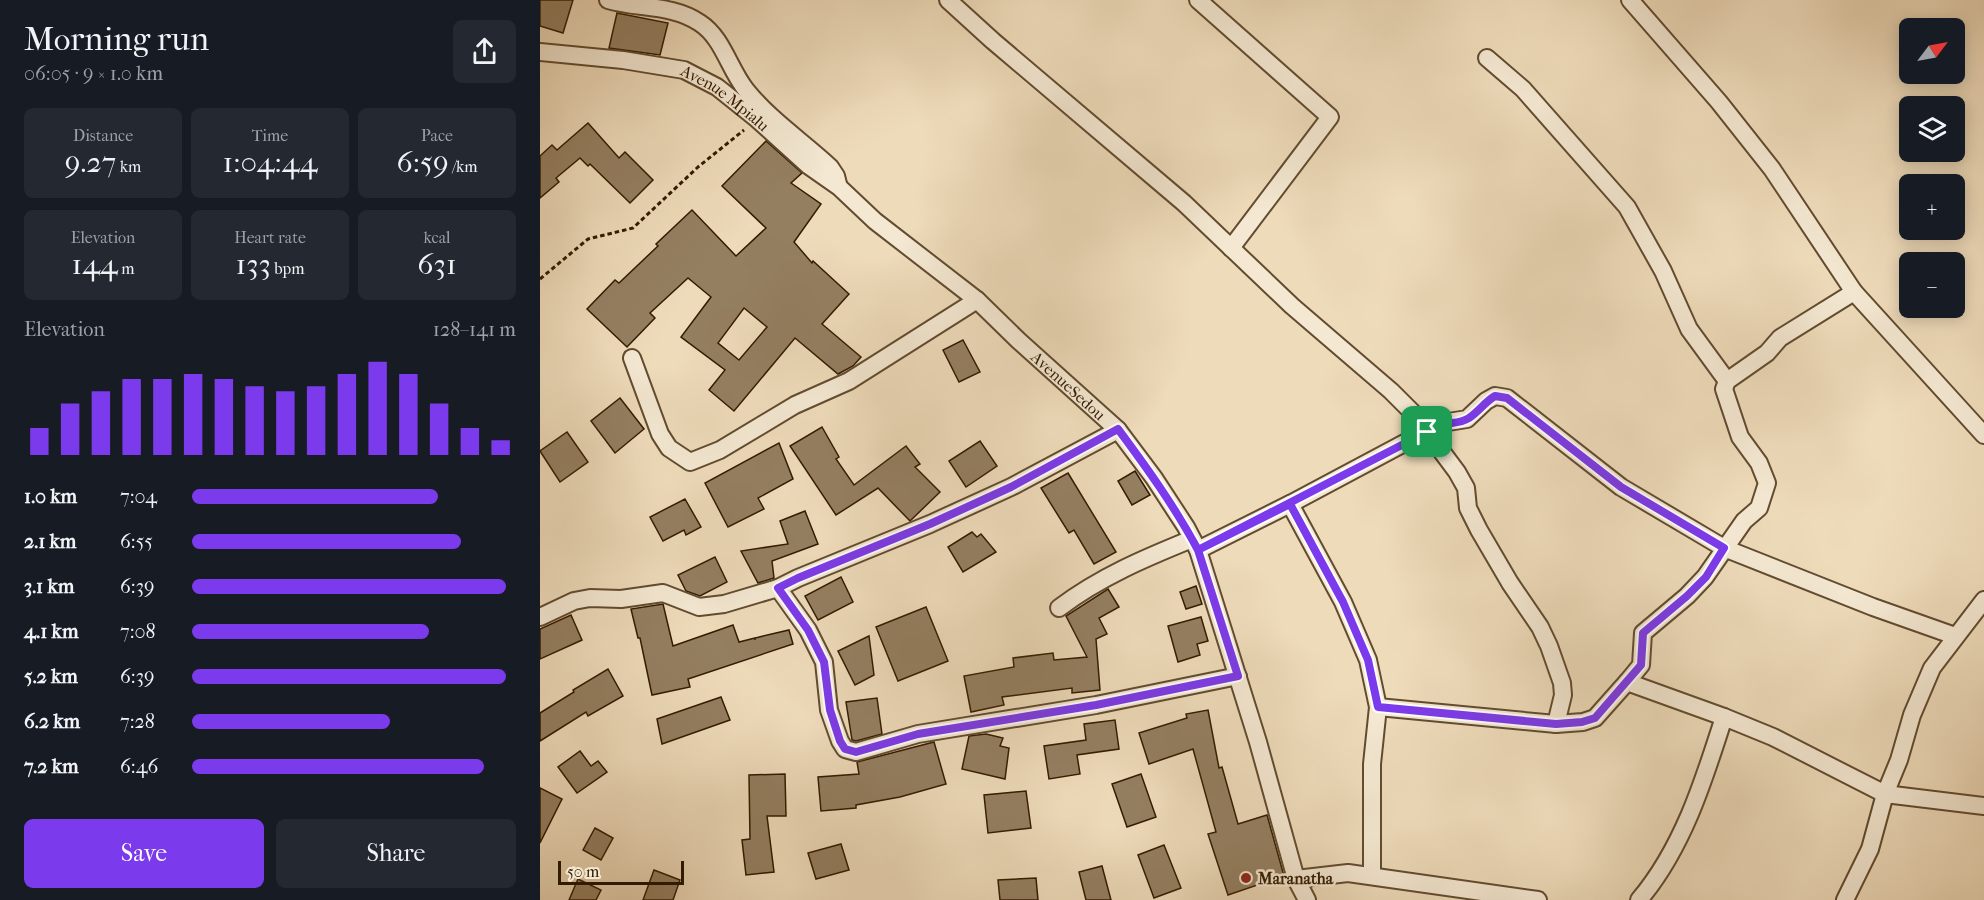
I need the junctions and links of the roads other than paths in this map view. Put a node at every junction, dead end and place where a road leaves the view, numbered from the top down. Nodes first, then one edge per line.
1 (608, 0) edge
2 (948, 0) edge
3 (1198, 0) edge
4 (1630, 0) edge
5 (540, 52) edge
6 (1486, 58) dead end
7 (839, 187) junction
8 (875, 221) joint
9 (1231, 248) junction
10 (1854, 292) junction
11 (977, 300) junction
12 (632, 358) dead end
13 (1727, 381) junction
14 (1118, 429) junction
15 (1427, 432) junction
16 (1984, 435) edge
17 (1290, 504) junction
18 (1195, 545) junction
19 (1724, 548) junction
20 (778, 588) junction
21 (1984, 600) edge
22 (1059, 608) dead end
23 (540, 617) edge
24 (1955, 636) junction
25 (1238, 676) junction
26 (1627, 682) junction
27 (1378, 707) junction
28 (1724, 717) junction
29 (1556, 724) junction
30 (1885, 794) junction
31 (1984, 806) edge
32 (1372, 876) junction
33 (1296, 879) junction
34 (1307, 900) edge
35 (1539, 900) edge
36 (1639, 900) edge
37 (1845, 900) edge

1 - 7 street
2 - 9 street
3 - 9 street
4 - 10 street
5 - 7 street, Avenue Mpialu
6 - 13 street
7 - 8 street, Avenue Mpialu
8 - 11 street, AvenueSedou
9 - 15 street
10 - 13 street
10 - 16 street
11 - 12 street
11 - 14 street, AvenueSedou
13 - 19 street
14 - 18 street, AvenueSedou
14 - 20 street
15 - 17 street
15 - 19 street
15 - 29 street
17 - 18 street
17 - 27 street
18 - 22 street
18 - 25 street, AvenueSedou
19 - 24 street
19 - 26 street
20 - 23 street
20 - 25 street
21 - 24 street
24 - 30 street
25 - 33 street, AvenueSedou
26 - 28 street
26 - 29 street
27 - 29 street
27 - 32 street
28 - 30 street
28 - 36 street
30 - 31 street
30 - 37 street
32 - 33 street
32 - 35 street
33 - 34 street, AvenueSedou

